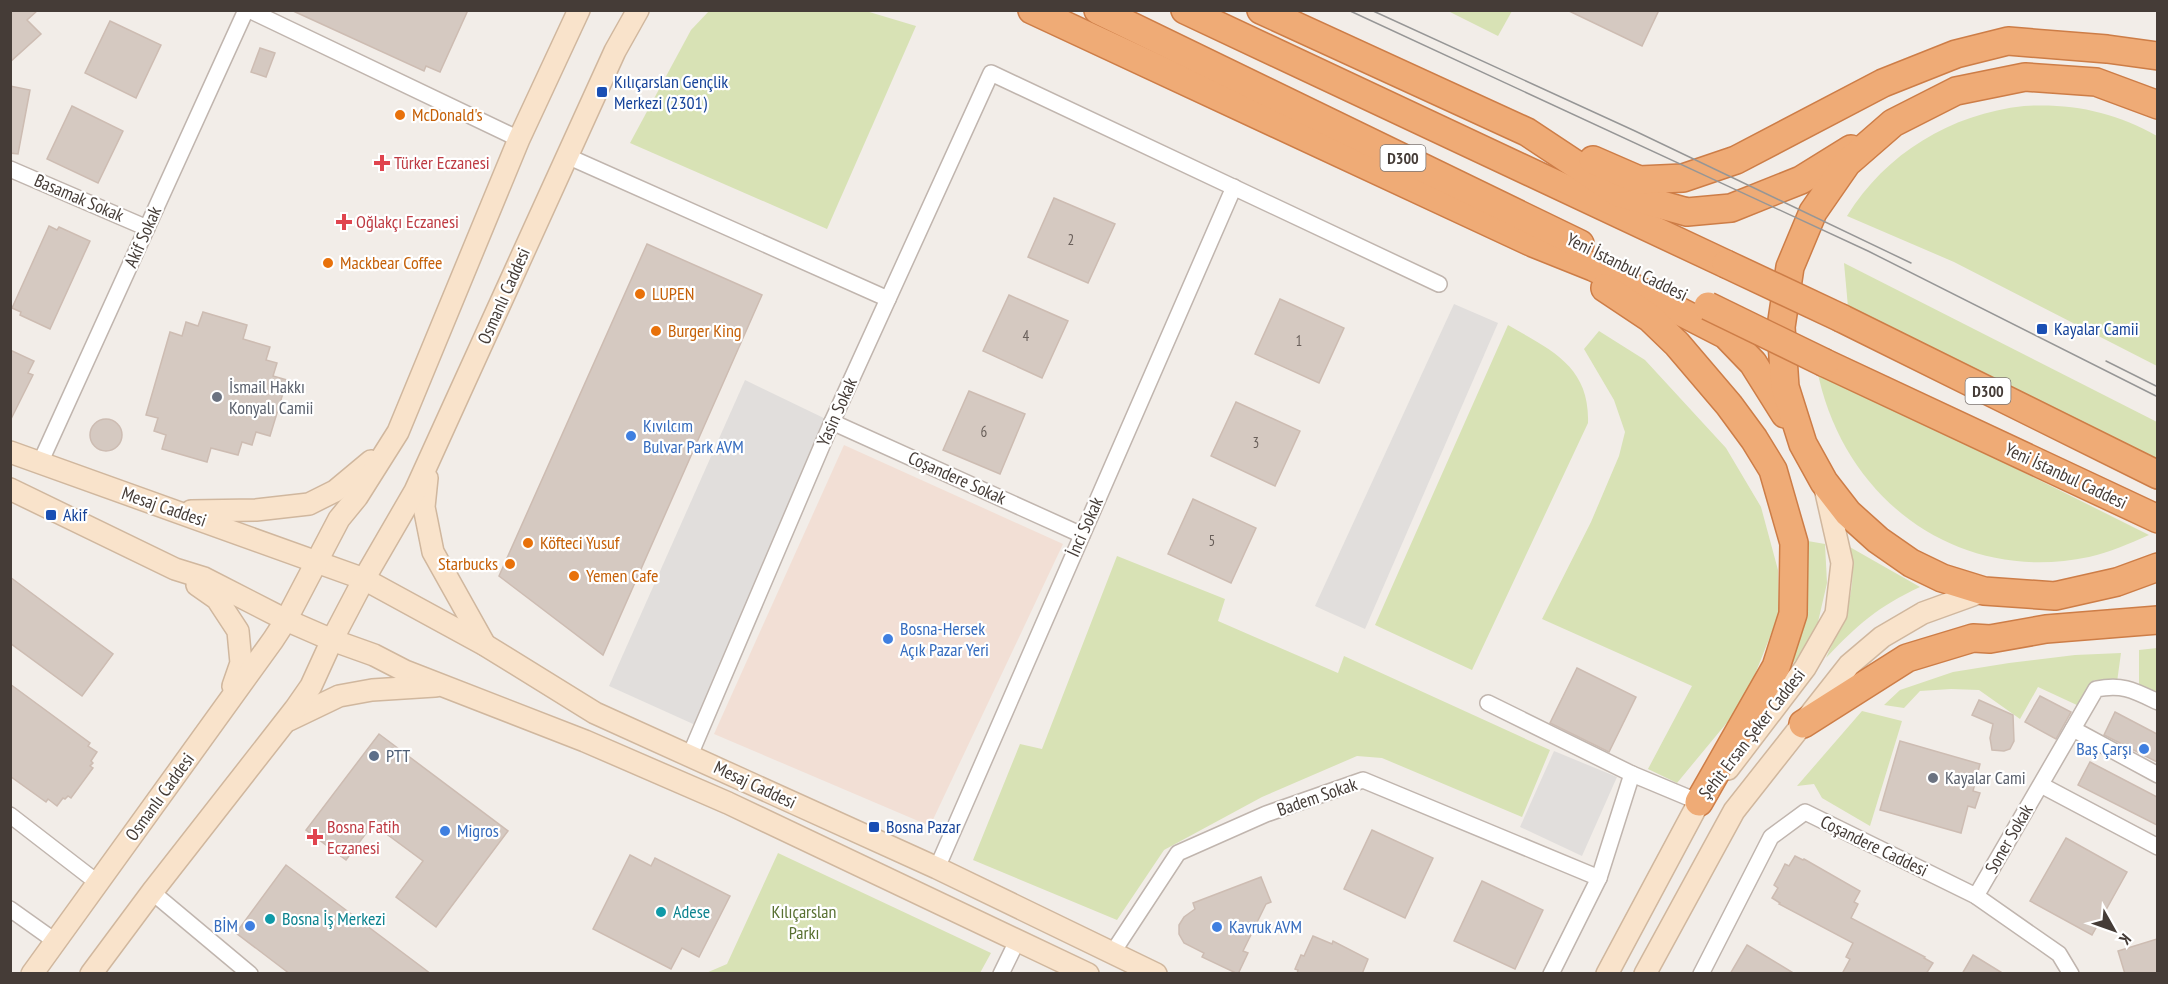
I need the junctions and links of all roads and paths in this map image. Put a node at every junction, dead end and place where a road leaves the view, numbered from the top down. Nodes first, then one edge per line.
1 (247, 10) edge
2 (579, 10) edge
3 (638, 10) edge
4 (1032, 10) edge
5 (1098, 10) edge
6 (1185, 10) edge
7 (1261, 10) edge
8 (2157, 56) edge
9 (2157, 105) edge
10 (1893, 123) junction
11 (1527, 132) junction
12 (519, 139) junction
13 (567, 156) junction
14 (10, 169) edge
15 (1234, 187) junction
16 (147, 228) junction
17 (1533, 243) junction
18 (1439, 284) dead end
19 (888, 299) junction
20 (832, 422) junction
21 (398, 432) junction
22 (1803, 444) junction
23 (10, 452) edge
24 (429, 460) junction
25 (40, 463) junction
26 (2146, 469) edge
27 (1824, 482) junction
28 (10, 489) edge
29 (176, 511) junction
30 (2157, 519) edge
31 (1082, 535) junction
32 (317, 561) junction
33 (2157, 567) edge
34 (175, 569) junction
35 (364, 579) junction
36 (1984, 591) junction
37 (286, 620) junction
38 (2157, 620) edge
39 (332, 640) junction
40 (485, 645) junction
41 (442, 686) junction
42 (2157, 702) edge
43 (1488, 703) dead end
44 (225, 706) junction
45 (286, 721) junction
46 (1803, 724) junction
47 (2073, 729) junction
48 (690, 755) junction
49 (1632, 774) junction
50 (2157, 775) edge
51 (2040, 785) junction
52 (1699, 802) junction
53 (10, 815) edge
54 (2157, 847) edge
55 (937, 868) junction
56 (1599, 878) junction
57 (98, 883) junction
58 (152, 892) junction
59 (1976, 896) junction
60 (10, 909) edge
61 (1018, 939) junction
62 (55, 941) junction
63 (1113, 952) junction
64 (32, 974) edge
65 (91, 974) edge
66 (250, 974) edge
67 (1001, 974) edge
68 (1088, 974) edge
69 (1156, 974) edge
70 (1551, 974) edge
71 (1607, 974) edge
72 (1645, 974) edge
73 (1701, 974) edge
74 (2071, 974) edge

1 - 12 street
1 - 16 street, Akif Sokak
2 - 12 street
3 - 13 street, Osmanlı Caddesi
4 - 17 highway
5 - 30 highway, Yeni İstanbul Caddesi / D300, bridge
6 - 26 highway, D300, bridge
7 - 11 highway
8 - 11 highway
9 - 10 highway
10 - 11 highway
10 - 22 highway
12 - 21 street
13 - 19 street
13 - 24 street, Osmanlı Caddesi
14 - 16 street, Basamak Sokak
15 - 18 street
15 - 19 street, Yasin Sokak
15 - 31 street, İnci Sokak
16 - 25 street, Akif Sokak
17 - 22 highway
17 - 52 highway
19 - 20 street, Yasin Sokak
20 - 31 street, Coşandere Sokak
20 - 48 street, Yasin Sokak
21 - 29 street
21 - 32 street
22 - 27 highway
23 - 25 street, Mesaj Caddesi
24 - 35 street, Osmanlı Caddesi
24 - 40 street
25 - 29 street, Mesaj Caddesi
27 - 36 highway
27 - 52 street, Şehit Ersan Şeker Caddesi
28 - 34 street
29 - 32 street, Mesaj Caddesi
31 - 55 street, İnci Sokak
32 - 35 street, Mesaj Caddesi
32 - 37 street, Osmanlı Caddesi
33 - 36 highway
34 - 37 street
34 - 44 street
35 - 39 street, Osmanlı Caddesi
35 - 40 street, Mesaj Caddesi
36 - 46 street, Şehit Ersan Şeker Caddesi
37 - 39 street, Mesaj Caddesi
37 - 44 street, Osmanlı Caddesi
38 - 46 highway
39 - 41 street, Mesaj Caddesi
39 - 45 street
40 - 48 street, Mesaj Caddesi
41 - 45 street
41 - 61 street, Mesaj Caddesi
42 - 47 street, Soner Sokak
43 - 49 street
44 - 57 street, Osmanlı Caddesi
45 - 58 street
46 - 72 street, Şehit Ersan Şeker Caddesi
47 - 50 street
47 - 51 street, Soner Sokak
48 - 55 street, Mesaj Caddesi
49 - 52 street
49 - 56 street
51 - 54 street
51 - 59 street, Soner Sokak
52 - 71 street, Şehit Ersan Şeker Caddesi
53 - 57 street
55 - 63 street, Mesaj Caddesi
56 - 63 street, Badem Sokak
56 - 70 street
57 - 62 street, Osmanlı Caddesi
58 - 65 street
58 - 66 street
59 - 73 street, Coşandere Caddesi
59 - 74 street, Coşandere Caddesi
60 - 62 street
61 - 67 street
61 - 68 street, Mesaj Caddesi
62 - 64 street, Osmanlı Caddesi
63 - 69 street, Mesaj Caddesi

